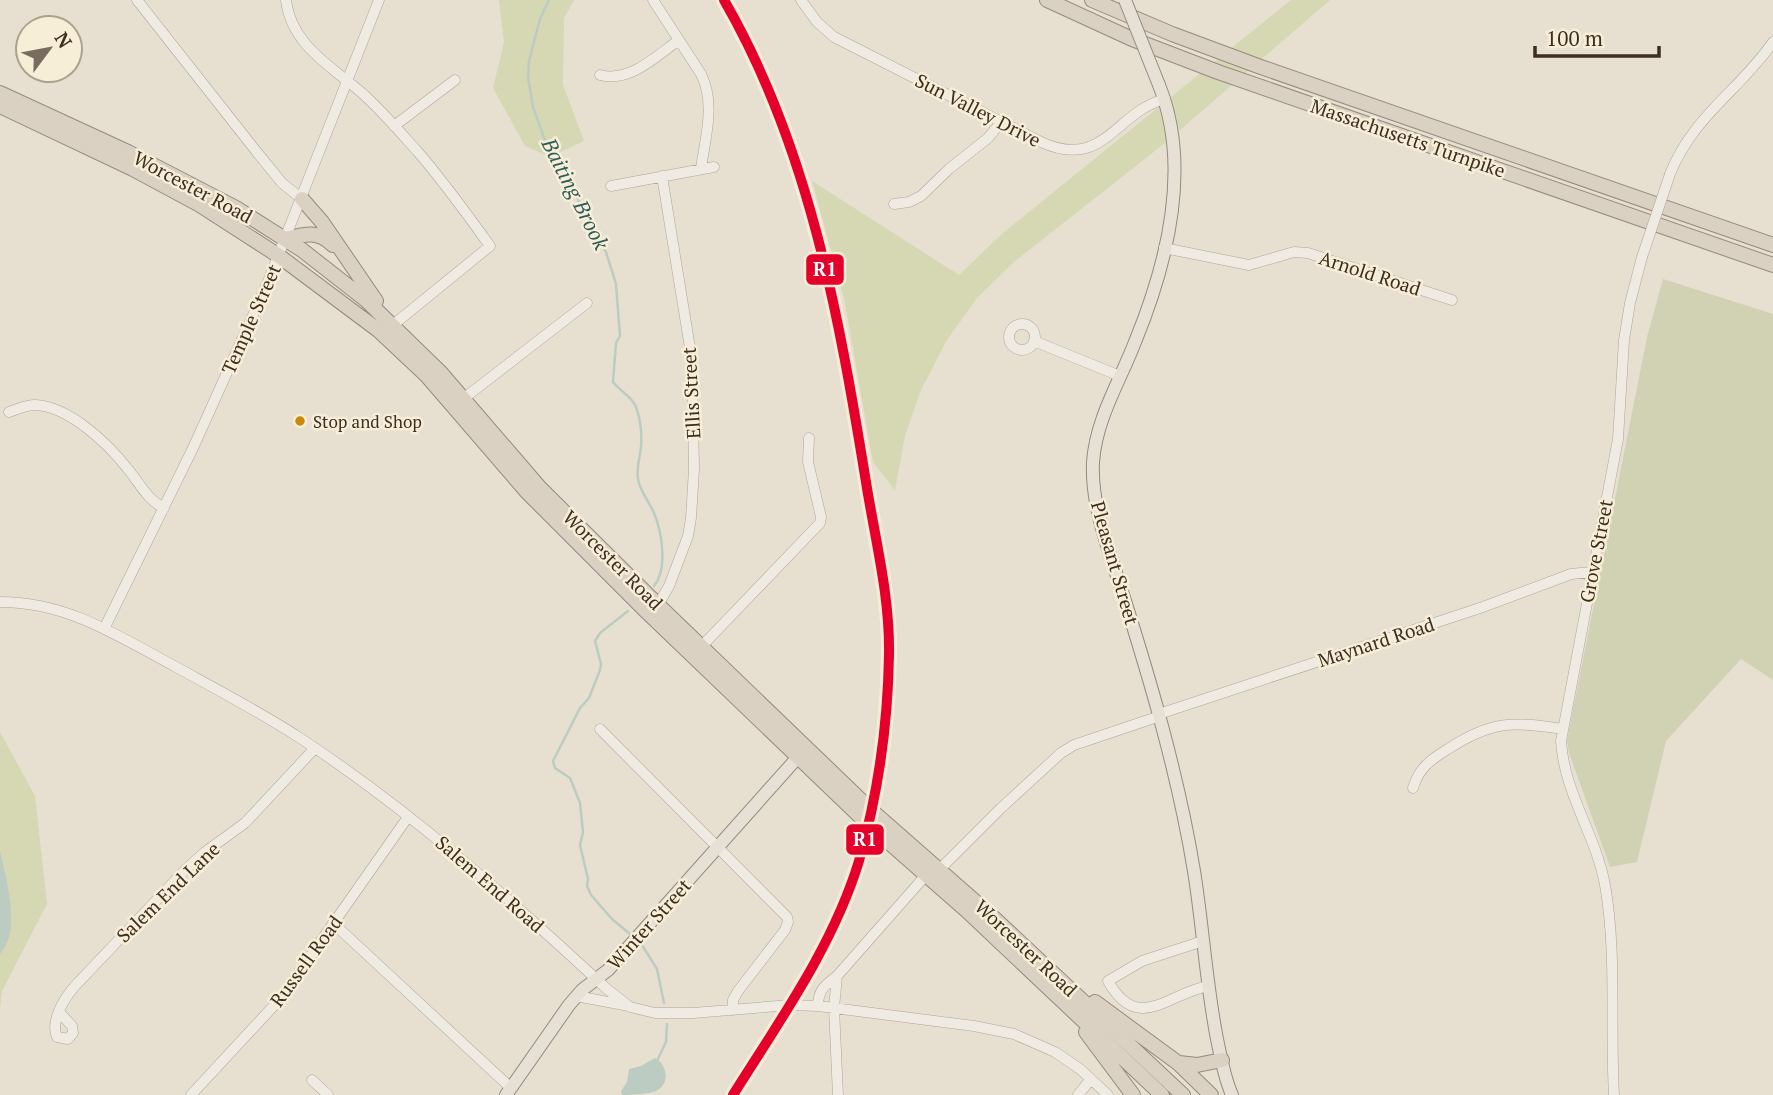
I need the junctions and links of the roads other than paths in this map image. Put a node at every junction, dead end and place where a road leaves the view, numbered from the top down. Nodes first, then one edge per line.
1 (137, 0) edge
2 (286, 0) edge
3 (379, 0) edge
4 (653, 0) edge
5 (802, 0) edge
6 (1047, 0) edge
7 (1092, 0) edge
8 (1125, 0) edge
9 (679, 40) junction
10 (1773, 42) edge
11 (600, 75) dead end
12 (455, 80) dead end
13 (348, 82) junction
14 (0, 93) edge
15 (1165, 99) junction
16 (0, 106) edge
17 (1002, 121) junction
18 (394, 126) junction
19 (714, 167) dead end
20 (701, 169) junction
21 (662, 176) junction
22 (611, 186) dead end
23 (302, 200) junction
24 (894, 204) dead end
25 (286, 239) junction
26 (1773, 245) edge
27 (1164, 248) junction
28 (279, 256) junction
29 (347, 262) junction
30 (1773, 265) edge
31 (1452, 300) dead end
32 (587, 303) dead end
33 (393, 325) junction
34 (1034, 341) dead end
35 (1120, 376) junction
36 (463, 399) junction
37 (9, 412) dead end
38 (809, 438) dead end
39 (164, 508) junction
40 (1592, 572) junction
41 (0, 602) edge
42 (658, 605) junction
43 (104, 629) junction
44 (701, 647) junction
45 (1160, 715) junction
46 (600, 729) dead end
47 (1562, 729) junction
48 (315, 748) junction
49 (798, 757) junction
50 (1413, 788) dead end
51 (408, 817) junction
52 (719, 847) junction
53 (932, 872) junction
54 (333, 923) junction
55 (1203, 941) junction
56 (1037, 958) junction
57 (836, 976) junction
58 (597, 979) junction
59 (1208, 986) junction
60 (1054, 992) junction
61 (576, 996) junction
62 (818, 1006) junction
63 (630, 1007) junction
64 (834, 1008) junction
65 (733, 1010) junction
66 (59, 1013) dead end
67 (1222, 1060) junction
68 (1178, 1063) junction
69 (1091, 1079) junction
70 (312, 1080) dead end
71 (508, 1091) edge
72 (196, 1093) edge
73 (328, 1095) edge
74 (838, 1095) edge
75 (1079, 1095) edge
76 (1108, 1095) edge
77 (1133, 1095) edge
78 (1162, 1095) edge
79 (1183, 1095) edge
80 (1211, 1095) edge
81 (1232, 1095) edge
82 (1614, 1095) edge

1 - 23 street
2 - 13 street
3 - 13 street, Temple Street
4 - 9 street
5 - 17 street, Sun Valley Drive
6 - 30 highway, Massachusetts Turnpike
7 - 26 highway, Massachusetts Turnpike
8 - 15 main road, Pleasant Street, bridge
9 - 11 street
9 - 20 street
10 - 40 street, Grove Street, bridge
12 - 18 street
13 - 18 street
13 - 23 street, Temple Street
14 - 25 highway, Worcester Road
15 - 17 street, Sun Valley Drive
15 - 27 main road, Pleasant Street
16 - 28 highway, Worcester Road
17 - 24 street
18 - 33 street
19 - 20 street
20 - 21 street
21 - 22 street
21 - 42 street, Ellis Street
23 - 25 street, Temple Street
23 - 29 highway
25 - 28 street, Temple Street
25 - 29 highway
25 - 33 highway, Worcester Road
27 - 31 street, Arnold Road
27 - 35 main road, Pleasant Street
28 - 39 street, Temple Street
28 - 49 highway, Worcester Road
29 - 33 highway
32 - 36 street
33 - 36 highway, Worcester Road
34 - 35 street
35 - 45 main road, Pleasant Street
36 - 42 highway, Worcester Road
37 - 39 street
38 - 44 street
39 - 43 street, Temple Street
40 - 45 street, Maynard Road
40 - 47 street, Grove Street
41 - 43 street, Salem End Road
42 - 44 highway, Worcester Road
43 - 48 street, Salem End Road
44 - 53 highway, Worcester Road
45 - 53 street, Maynard Road
45 - 55 main road, Pleasant Street
46 - 52 street
47 - 50 street
47 - 82 street, Grove Street
48 - 51 street, Salem End Road
48 - 66 street, Salem End Lane
49 - 52 main road, Winter Street
49 - 53 highway, Worcester Road
51 - 54 street, Russell Road
51 - 58 street, Salem End Road
52 - 58 main road, Winter Street
52 - 65 street
53 - 56 highway, Worcester Road
53 - 57 street, Maynard Road
53 - 60 highway, Worcester Road
54 - 71 street
54 - 72 street, Russell Road
55 - 59 main road, Pleasant Street
55 - 59 street
56 - 68 highway
56 - 79 highway, Worcester Road
57 - 62 street, Maynard Road
57 - 64 street
58 - 61 main road, Winter Street
58 - 63 street, Salem End Road
59 - 67 main road, Pleasant Street
60 - 77 highway
60 - 78 highway, Worcester Road
61 - 63 street
61 - 71 main road, Winter Street
62 - 64 street
62 - 65 street
63 - 65 street
64 - 69 street
64 - 74 street
67 - 68 highway
67 - 81 main road, Pleasant Street
68 - 80 highway
69 - 75 street
69 - 76 street
70 - 73 street

